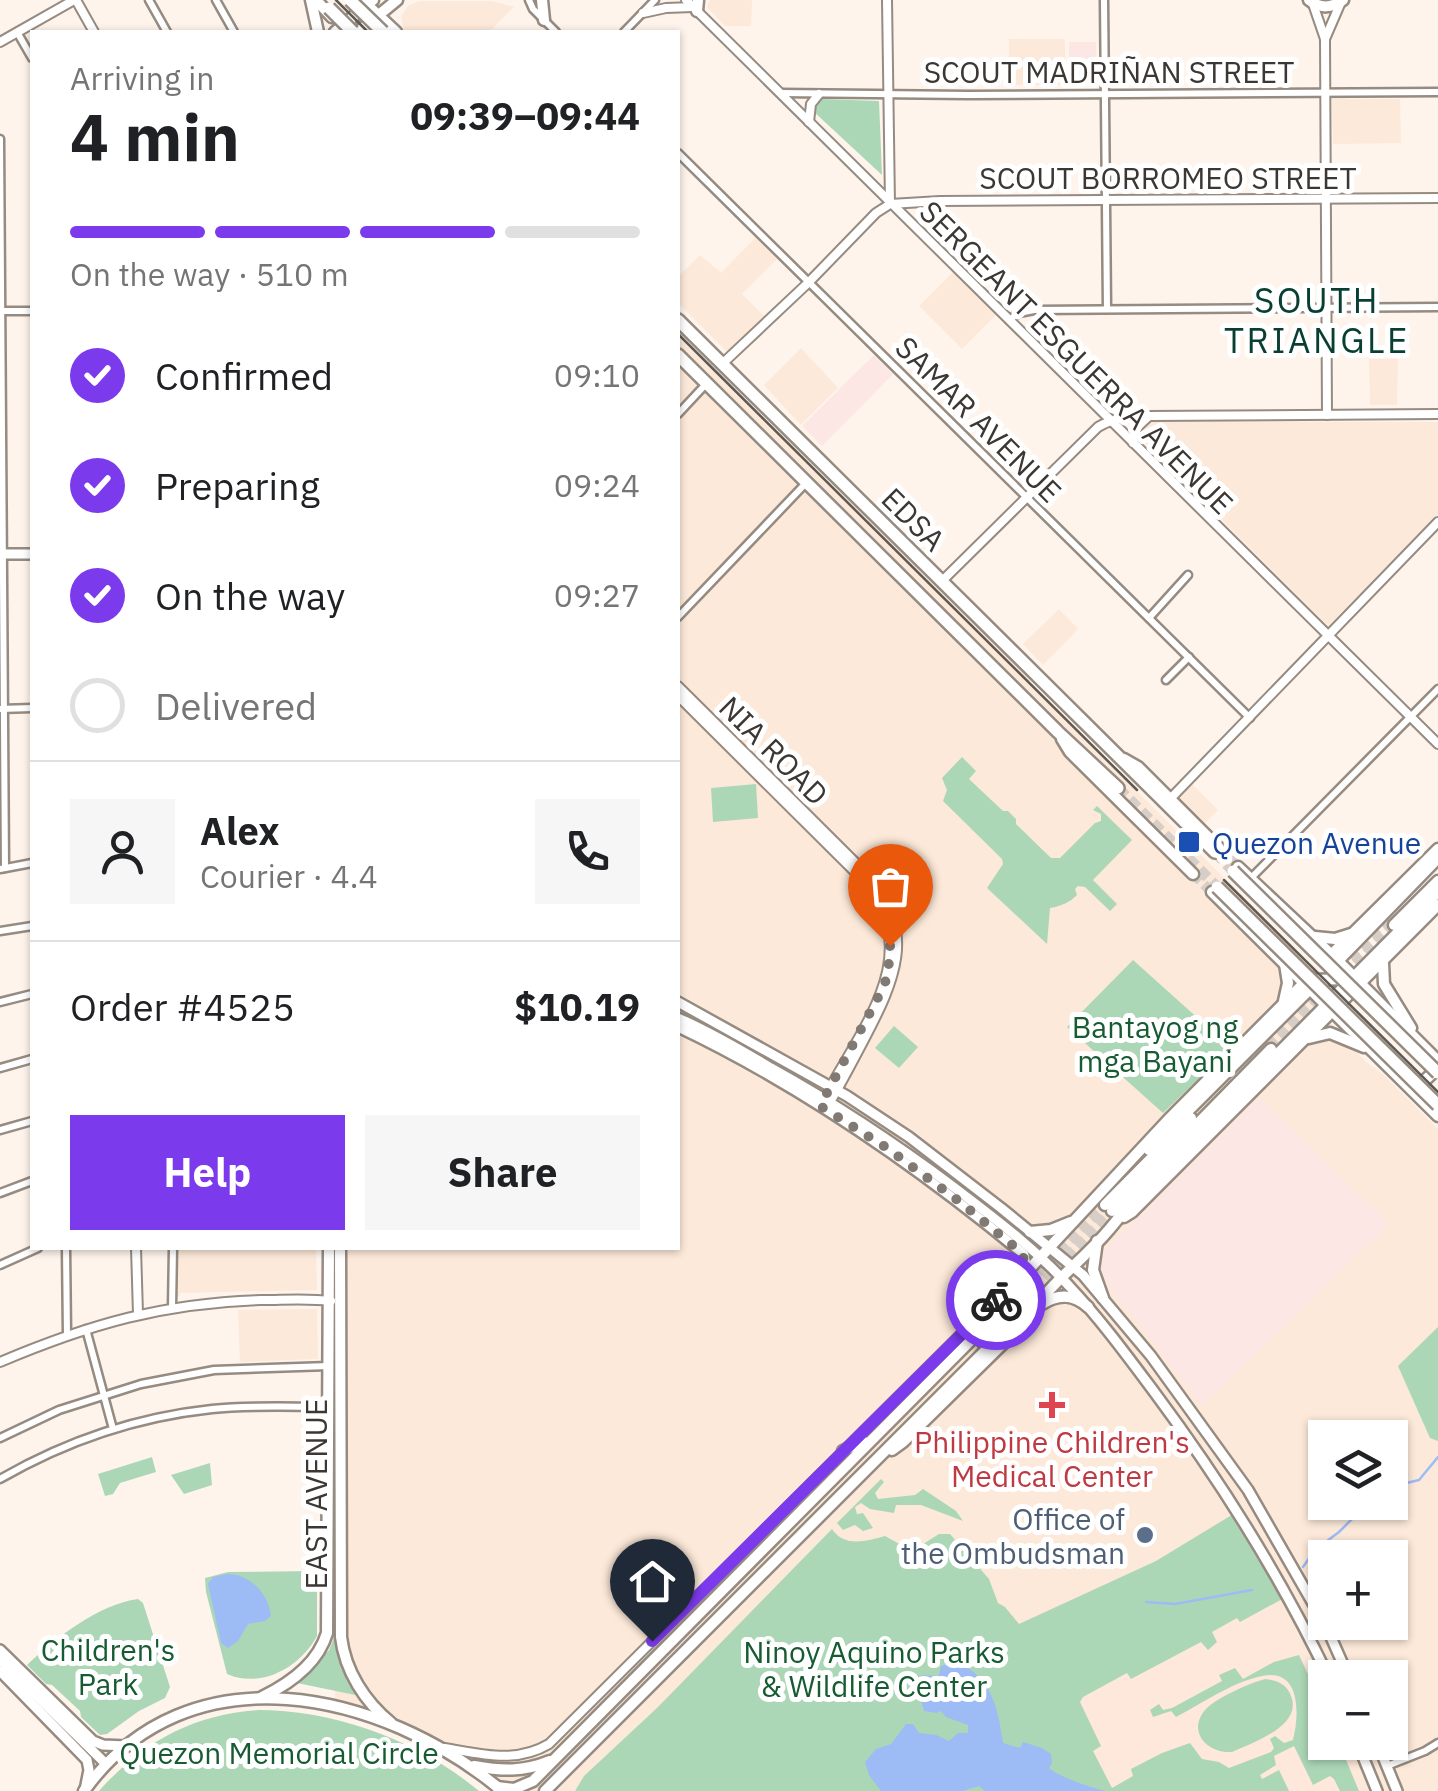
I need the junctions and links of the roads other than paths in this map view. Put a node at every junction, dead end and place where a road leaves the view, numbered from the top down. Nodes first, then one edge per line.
1 (75, 0) edge
2 (149, 0) edge
3 (216, 0) edge
4 (316, 0) edge
5 (350, 0) edge
6 (398, 0) edge
7 (529, 0) edge
8 (542, 0) edge
9 (655, 0) edge
10 (887, 0) edge
11 (1104, 0) edge
12 (1343, 0) edge
13 (367, 2) edge
14 (1311, 2) edge
15 (693, 5) edge
16 (643, 13) junction
17 (377, 16) junction
18 (544, 20) junction
19 (93, 30) edge
20 (166, 30) edge
21 (233, 30) edge
22 (318, 30) edge
23 (345, 30) edge
24 (348, 30) edge
25 (351, 30) edge
26 (381, 30) edge
27 (394, 30) edge
28 (397, 30) edge
29 (554, 30) edge
30 (626, 30) edge
31 (18, 32) junction
32 (1325, 39) junction
33 (0, 42) edge
34 (30, 54) edge
35 (780, 92) junction
36 (1438, 92) edge
37 (1326, 93) junction
38 (819, 94) junction
39 (888, 94) junction
40 (1104, 94) junction
41 (809, 122) junction
42 (0, 139) edge
43 (680, 154) edge
44 (1438, 198) edge
45 (1326, 199) junction
46 (1105, 200) junction
47 (890, 204) junction
48 (809, 282) junction
49 (1327, 307) junction
50 (1438, 307) edge
51 (1107, 309) junction
52 (1, 311) edge
53 (30, 311) edge
54 (1008, 320) junction
55 (680, 322) edge
56 (680, 357) edge
57 (722, 364) junction
58 (707, 384) junction
59 (680, 412) edge
60 (1438, 414) edge
61 (1328, 415) junction
62 (1149, 416) junction
63 (1110, 420) junction
64 (1132, 444) junction
65 (807, 482) junction
66 (1027, 498) junction
67 (1438, 522) edge
68 (1, 554) edge
69 (30, 554) edge
70 (1188, 575) dead end
71 (942, 582) junction
72 (680, 615) edge
73 (1148, 618) junction
74 (1329, 636) junction
75 (1188, 657) junction
76 (1166, 680) dead end
77 (680, 688) edge
78 (1438, 688) edge
79 (680, 698) edge
80 (30, 708) edge
81 (1, 709) edge
82 (1410, 716) junction
83 (1250, 718) junction
84 (1058, 732) junction
85 (1438, 744) edge
86 (1114, 753) junction
87 (1118, 788) tunnel mouth
88 (1170, 799) junction
89 (1438, 848) edge
90 (1217, 850) joint
91 (1438, 858) edge
92 (30, 863) edge
93 (2, 868) edge
94 (1438, 868) edge
95 (1236, 869) joint
96 (1194, 874) tunnel mouth
97 (1252, 881) junction
98 (1438, 881) edge
99 (1214, 890) joint
100 (1438, 892) edge
101 (1438, 905) edge
102 (1234, 914) junction
103 (30, 926) edge
104 (0, 931) edge
105 (1356, 931) junction
106 (1312, 937) junction
107 (1332, 960) junction
108 (1383, 962) junction
109 (1284, 964) junction
110 (1309, 982) junction
111 (1356, 983) junction
112 (30, 994) edge
113 (0, 1002) edge
114 (680, 1003) edge
115 (1283, 1003) junction
116 (1330, 1009) junction
117 (680, 1019) edge
118 (680, 1029) edge
119 (1415, 1038) junction
120 (1304, 1040) junction
121 (1268, 1046) tunnel mouth
122 (1426, 1049) junction
123 (1372, 1051) junction
124 (30, 1060) edge
125 (1438, 1067) edge
126 (0, 1068) edge
127 (1398, 1076) junction
128 (834, 1088) junction
129 (1418, 1095) junction
130 (825, 1104) junction
131 (1438, 1105) edge
132 (1438, 1116) edge
133 (30, 1121) edge
134 (0, 1130) edge
135 (30, 1182) edge
136 (0, 1193) edge
137 (1090, 1205) junction
138 (1112, 1212) junction
139 (1076, 1219) junction
140 (1030, 1232) junction
141 (1097, 1241) junction
142 (1049, 1248) junction
143 (34, 1250) edge
144 (66, 1250) edge
145 (136, 1250) edge
146 (173, 1250) edge
147 (329, 1250) edge
148 (340, 1250) edge
149 (1040, 1257) junction
150 (0, 1265) edge
151 (1074, 1266) junction
152 (1027, 1270) junction
153 (1061, 1278) junction
154 (1103, 1298) junction
155 (335, 1302) junction
156 (1088, 1307) junction
157 (172, 1308) junction
158 (138, 1314) junction
159 (1022, 1317) junction
160 (86, 1329) junction
161 (1017, 1330) junction
162 (67, 1334) junction
163 (1136, 1338) junction
164 (1122, 1349) junction
165 (0, 1362) edge
166 (324, 1366) junction
167 (104, 1394) junction
168 (329, 1406) junction
169 (112, 1428) junction
170 (872, 1430) junction
171 (0, 1438) edge
172 (843, 1452) joint
173 (874, 1461) junction
174 (0, 1479) edge
175 (0, 1650) edge
176 (0, 1660) edge
177 (1319, 1660) edge
178 (1341, 1660) edge
179 (0, 1671) edge
180 (262, 1697) junction
181 (392, 1723) junction
182 (91, 1744) junction
183 (1438, 1744) edge
184 (126, 1746) junction
185 (442, 1748) junction
186 (563, 1752) junction
187 (1364, 1760) edge
188 (1384, 1760) edge
189 (106, 1764) junction
190 (468, 1765) junction
191 (1387, 1766) junction
192 (569, 1768) junction
193 (535, 1786) edge
194 (500, 1789) edge
195 (84, 1790) edge
196 (545, 1791) edge
197 (560, 1791) edge
198 (1377, 1791) edge
199 (1397, 1791) edge

1 - 19 street
1 - 31 street
2 - 20 street
3 - 21 street
4 - 22 main road
4 - 23 highway, bridge
5 - 26 highway, bridge
6 - 17 main road
6 - 28 main road
7 - 18 street
8 - 18 main road
9 - 16 street
10 - 39 street
11 - 40 street
12 - 14 main road
12 - 32 street
13 - 17 main road
13 - 24 main road
14 - 32 street
15 - 16 street
15 - 35 street, SERGEANT ESGUERRA AVENUE
16 - 30 street
17 - 25 main road
17 - 27 main road
18 - 29 street
31 - 33 street
31 - 34 street
32 - 37 street
35 - 38 street, SCOUT MADRIÑAN STREET
35 - 41 street, SERGEANT ESGUERRA AVENUE
36 - 37 street, SCOUT MADRIÑAN STREET
37 - 40 street, SCOUT MADRIÑAN STREET
37 - 45 street
38 - 39 street, SCOUT MADRIÑAN STREET
38 - 41 street
39 - 40 street, SCOUT MADRIÑAN STREET
39 - 47 street
40 - 46 street
41 - 47 street, SERGEANT ESGUERRA AVENUE
42 - 52 street
43 - 48 street, SAMAR AVENUE
44 - 45 street, SCOUT BORROMEO STREET
45 - 46 street, SCOUT BORROMEO STREET
45 - 49 street
46 - 47 street, SCOUT BORROMEO STREET
46 - 51 street
47 - 48 street
47 - 54 street, SERGEANT ESGUERRA AVENUE
48 - 57 street
48 - 66 street, SAMAR AVENUE
49 - 50 street
49 - 51 street
49 - 61 street
51 - 54 street
52 - 53 street
52 - 68 street
54 - 63 street, SERGEANT ESGUERRA AVENUE
55 - 57 highway, EDSA
56 - 58 highway, EDSA
57 - 71 highway, EDSA
58 - 59 street
58 - 65 highway, EDSA
60 - 61 street
61 - 62 street
62 - 63 street
62 - 64 street
63 - 64 street, SERGEANT ESGUERRA AVENUE
63 - 66 street
64 - 74 street, SERGEANT ESGUERRA AVENUE
65 - 72 street
65 - 84 highway, EDSA
66 - 71 street
66 - 73 street, SAMAR AVENUE
67 - 74 street
68 - 69 main road
68 - 81 street
70 - 73 street
71 - 86 highway, EDSA
73 - 75 street, SAMAR AVENUE
74 - 82 street, SERGEANT ESGUERRA AVENUE
74 - 83 street
75 - 76 street
75 - 83 street, SAMAR AVENUE
77 - 128 street, NIA ROAD
78 - 82 street
79 - 128 street, NIA ROAD
80 - 81 street
81 - 93 street
82 - 85 street, SERGEANT ESGUERRA AVENUE
82 - 97 street
83 - 88 street
84 - 87 highway, EDSA
84 - 96 main road, EDSA
86 - 88 main road, EDSA
86 - 90 highway, EDSA
88 - 90 main road, EDSA
89 - 105 main road
91 - 107 main road
92 - 93 street
94 - 98 main road
95 - 97 main road
95 - 125 highway, bridge
97 - 102 main road
97 - 106 main road
99 - 102 main road
99 - 131 highway, bridge
100 - 111 main road
101 - 108 main road
102 - 109 main road
102 - 110 main road
103 - 104 street
105 - 106 main road
105 - 107 main road
106 - 107 main road
107 - 111 main road
108 - 111 main road
108 - 119 main road
109 - 110 main road
109 - 115 main road
110 - 111 main road
110 - 115 main road
110 - 116 main road
110 - 137 main road
111 - 116 main road
111 - 119 main road
112 - 113 street
114 - 128 main road
115 - 137 main road
116 - 120 main road
116 - 123 main road
116 - 138 main road
117 - 130 main road
118 - 130 main road
119 - 122 main road
120 - 123 main road
120 - 138 main road
121 - 138 main road
122 - 125 main road
122 - 127 main road
123 - 127 main road
124 - 126 street
125 - 129 main road
127 - 129 main road
128 - 130 street, NIA ROAD
128 - 140 main road
129 - 132 main road
130 - 149 main road
130 - 152 main road
133 - 134 street
135 - 136 street
137 - 139 main road
138 - 141 main road
139 - 140 main road
139 - 142 main road
140 - 142 main road
141 - 151 main road
141 - 154 main road
142 - 149 main road
142 - 151 main road
143 - 150 street
144 - 162 street
145 - 158 street
146 - 157 street
147 - 155 main road, EAST AVENUE
148 - 155 main road, EAST AVENUE
149 - 152 main road
149 - 153 main road
151 - 153 main road
151 - 154 main road
152 - 170 main road
153 - 156 main road
153 - 159 main road
154 - 163 main road
155 - 157 street
155 - 166 main road, EAST AVENUE
155 - 181 main road, EAST AVENUE
156 - 161 main road
156 - 164 main road
157 - 158 street
158 - 160 street
159 - 161 main road
159 - 173 main road
160 - 162 street
160 - 167 street
161 - 173 main road
162 - 165 street
163 - 164 main road
163 - 178 main road
164 - 177 main road
166 - 167 street
166 - 168 main road, EAST AVENUE
167 - 169 street
167 - 171 street
168 - 169 street
168 - 180 main road, EAST AVENUE
169 - 174 street
170 - 172 main road
170 - 173 main road
170 - 186 main road
172 - 185 street
173 - 192 main road
175 - 182 main road
176 - 182 main road
179 - 195 main road
180 - 181 main road
180 - 184 main road
181 - 185 main road
182 - 184 main road
182 - 189 main road
183 - 191 street
184 - 189 main road
185 - 190 main road
186 - 190 main road
186 - 193 main road
187 - 198 main road
188 - 191 main road
189 - 195 main road
190 - 194 main road
191 - 199 main road
192 - 196 main road
192 - 197 main road
193 - 194 main road

